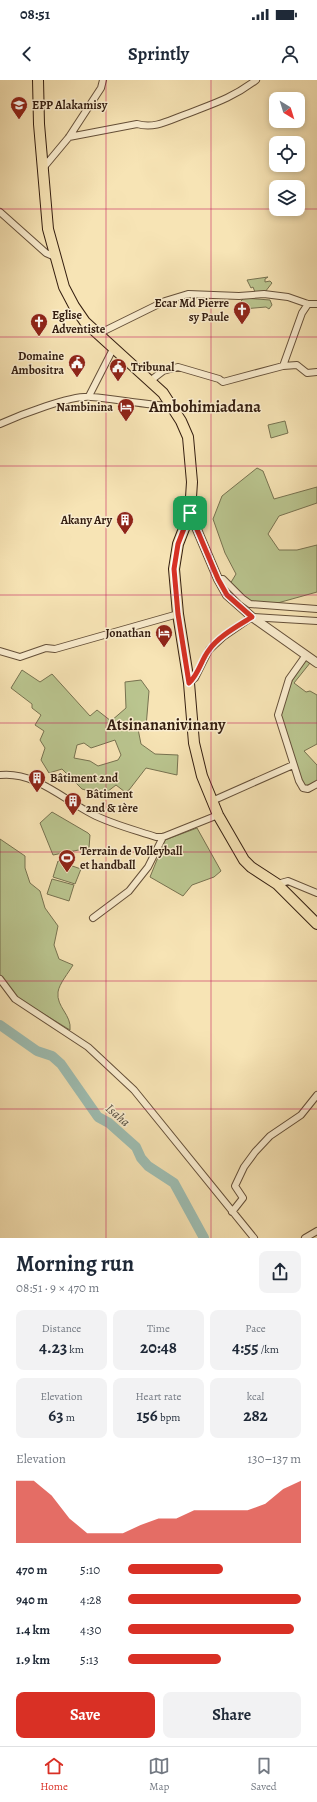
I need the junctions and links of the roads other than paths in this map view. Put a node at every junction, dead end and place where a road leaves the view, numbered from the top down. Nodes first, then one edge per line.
1 (38, 80) edge
2 (103, 80) edge
3 (256, 80) edge
4 (69, 137) junction
5 (44, 167) junction
6 (0, 212) edge
7 (55, 257) junction
8 (308, 304) junction
9 (317, 304) edge
10 (98, 334) junction
11 (113, 349) junction
12 (284, 366) junction
13 (317, 372) edge
14 (150, 381) junction
15 (90, 396) junction
16 (171, 406) junction
17 (0, 424) edge
18 (190, 513) junction
19 (218, 579) junction
20 (317, 609) edge
21 (178, 614) junction
22 (252, 617) junction
23 (317, 621) edge
24 (0, 651) edge
25 (306, 655) junction
26 (317, 662) edge
27 (189, 683) junction
28 (293, 765) junction
29 (0, 775) edge
30 (317, 784) edge
31 (212, 801) junction
32 (218, 815) junction
33 (163, 837) junction
34 (278, 884) junction
35 (317, 893) edge
36 (93, 918) dead end
37 (317, 924) edge
38 (0, 979) edge
39 (317, 1095) edge
40 (232, 1212) junction
41 (317, 1231) edge
42 (254, 1238) edge
43 (305, 1238) edge

1 - 5 main road
2 - 4 street
3 - 4 street
4 - 5 street
5 - 7 main road
6 - 7 street
7 - 10 main road
8 - 9 street
8 - 10 street
8 - 12 street
10 - 11 main road
11 - 14 main road
11 - 15 street
12 - 13 street
12 - 14 street
14 - 16 main road
15 - 16 street
15 - 17 street
16 - 18 main road
18 - 19 street
18 - 21 main road
19 - 20 street
19 - 22 street
21 - 24 street
21 - 27 main road
22 - 23 street
22 - 25 street
22 - 27 street
25 - 26 street
25 - 28 street
27 - 31 main road
28 - 30 street
28 - 31 street
29 - 33 street
31 - 32 main road
32 - 33 street
32 - 34 main road
33 - 36 street
34 - 35 street
34 - 37 main road
38 - 40 street
39 - 40 street
40 - 42 street
41 - 43 street

